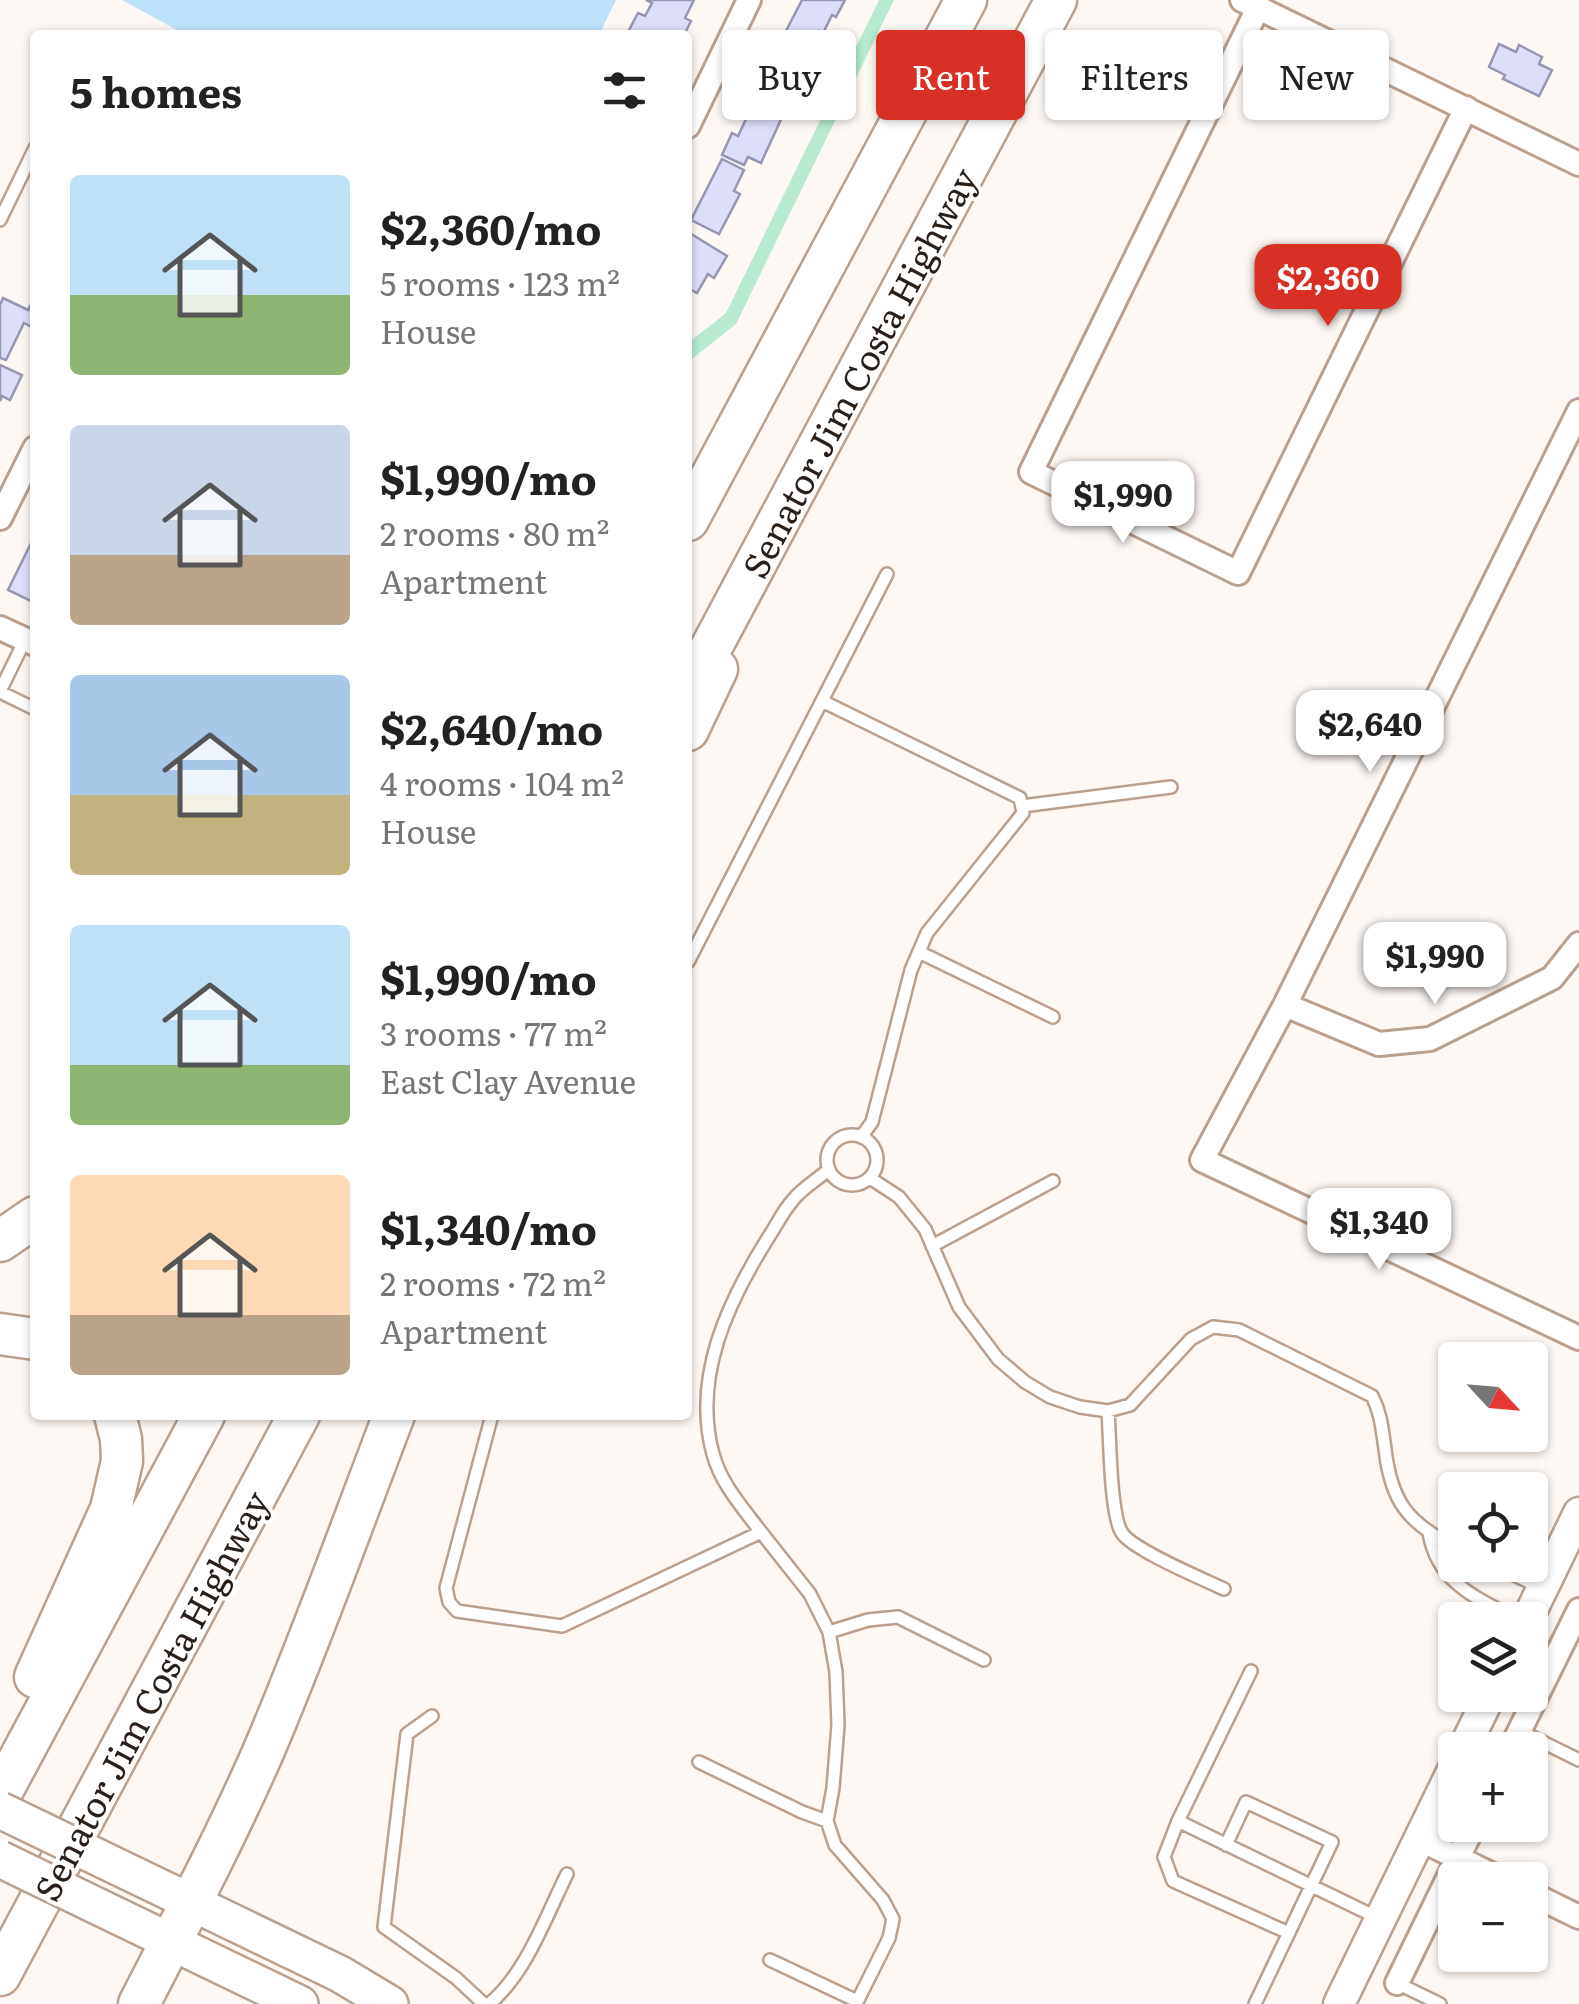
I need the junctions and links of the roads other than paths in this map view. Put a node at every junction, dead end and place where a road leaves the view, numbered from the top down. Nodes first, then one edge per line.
1 (749, 0) edge
2 (966, 0) edge
3 (1056, 0) edge
4 (1250, 4) edge
5 (1466, 108) junction
6 (692, 118) edge
7 (30, 158) edge
8 (1579, 164) edge
9 (0, 220) edge
10 (782, 346) junction
11 (850, 384) junction
12 (1579, 411) edge
13 (30, 458) edge
14 (692, 482) edge
15 (692, 513) edge
16 (0, 518) edge
17 (888, 574) dead end
18 (0, 628) edge
19 (30, 642) edge
20 (692, 682) edge
21 (0, 691) edge
22 (822, 702) junction
23 (30, 706) edge
24 (692, 721) edge
25 (1171, 787) dead end
26 (1022, 806) junction
27 (1579, 944) edge
28 (920, 952) junction
29 (692, 954) edge
30 (1285, 1005) junction
31 (1053, 1017) dead end
32 (861, 1137) junction
33 (828, 1170) junction
34 (870, 1178) junction
35 (1053, 1181) dead end
36 (30, 1220) edge
37 (0, 1241) edge
38 (932, 1246) junction
39 (0, 1334) edge
40 (30, 1338) edge
41 (1579, 1338) edge
42 (1108, 1410) junction
43 (115, 1420) edge
44 (201, 1420) edge
45 (297, 1420) edge
46 (392, 1420) edge
47 (491, 1420) edge
48 (1579, 1513) edge
49 (761, 1532) junction
50 (1428, 1533) junction
51 (1438, 1538) edge
52 (1529, 1582) edge
53 (1224, 1588) dead end
54 (1542, 1588) junction
55 (1485, 1602) edge
56 (1534, 1602) edge
57 (1577, 1619) edge
58 (829, 1632) junction
59 (984, 1660) dead end
60 (1250, 1671) dead end
61 (432, 1716) dead end
62 (1519, 1732) edge
63 (0, 1750) edge
64 (1548, 1750) edge
65 (1579, 1760) edge
66 (699, 1762) dead end
67 (0, 1795) edge
68 (1438, 1800) edge
69 (0, 1810) edge
70 (827, 1821) junction
71 (1178, 1821) junction
72 (1419, 1839) junction
73 (1466, 1842) edge
74 (1226, 1845) junction
75 (1458, 1858) junction
76 (0, 1860) edge
77 (1466, 1862) edge
78 (567, 1874) dead end
79 (1310, 1886) junction
80 (191, 1902) junction
81 (1548, 1902) edge
82 (1579, 1917) edge
83 (1380, 1919) junction
84 (1288, 1932) junction
85 (170, 1942) junction
86 (770, 1960) dead end
87 (0, 1975) edge
88 (1397, 1982) joint
89 (503, 1998) edge
90 (856, 2002) edge
91 (139, 2004) edge
92 (300, 2004) edge
93 (390, 2004) edge
94 (487, 2004) edge
95 (1254, 2004) edge
96 (1338, 2004) edge
97 (1440, 2004) edge

1 - 6 street
2 - 10 highway
3 - 11 highway, Senator Jim Costa Highway
4 - 5 street
4 - 5 street
5 - 8 street
7 - 9 lane
10 - 14 highway
10 - 15 highway
11 - 20 highway, Senator Jim Costa Highway
11 - 24 highway
12 - 30 street
13 - 16 street
17 - 22 lane
18 - 19 street
19 - 21 lane
21 - 23 lane
22 - 26 lane
22 - 29 lane
25 - 26 lane
26 - 28 lane
27 - 30 street
28 - 31 lane
28 - 32 lane
30 - 41 street
32 - 33 lane
32 - 34 lane
33 - 34 lane
33 - 49 lane
34 - 38 lane
35 - 38 lane
36 - 37 highway
38 - 42 lane
39 - 40 highway
42 - 50 lane
42 - 53 lane
43 - 63 highway
44 - 67 highway
45 - 87 highway, Senator Jim Costa Highway
46 - 80 highway
47 - 49 lane
48 - 54 main road
49 - 58 lane
50 - 51 lane
50 - 55 lane
52 - 54 lane
54 - 56 main road
57 - 62 street
58 - 59 lane
58 - 70 lane
60 - 71 lane
61 - 94 lane
64 - 65 lane
66 - 70 lane
68 - 72 main road
69 - 80 main road, bridge
70 - 90 lane
71 - 74 lane
71 - 84 lane
72 - 75 street
72 - 83 main road
73 - 75 street
74 - 79 lane
74 - 79 lane
75 - 77 street
75 - 88 street
76 - 85 main road, bridge
78 - 89 lane
79 - 83 lane
79 - 84 lane
80 - 85 highway
80 - 93 main road
81 - 82 street
83 - 96 main road
84 - 95 lane
85 - 91 highway
85 - 92 main road
86 - 90 lane
88 - 97 lane
89 - 94 lane

